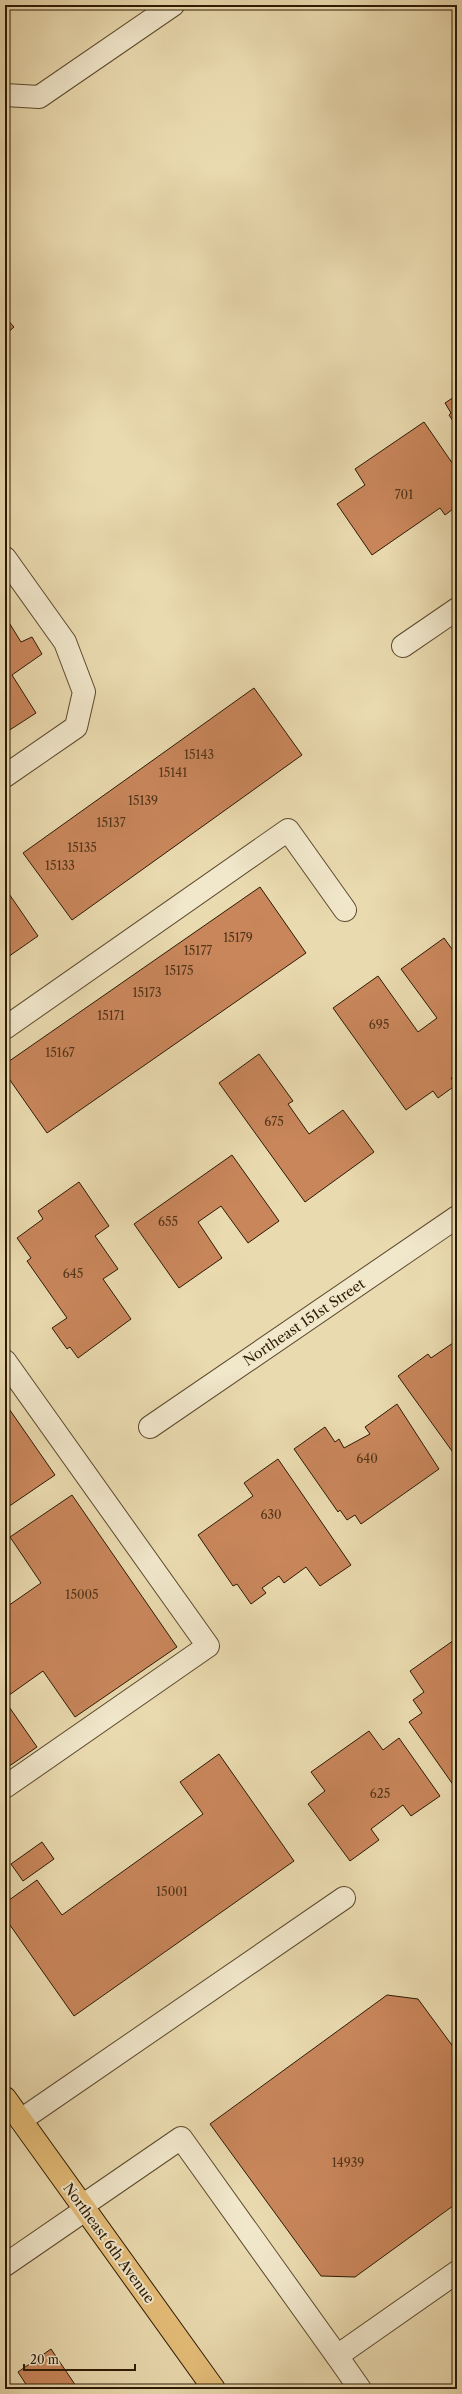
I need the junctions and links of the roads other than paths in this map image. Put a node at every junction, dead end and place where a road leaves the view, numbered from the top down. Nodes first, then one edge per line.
1 (173, 5) edge
2 (5, 95) edge
3 (5, 558) edge
4 (457, 608) edge
5 (403, 646) dead end
6 (5, 776) edge
7 (345, 910) dead end
8 (5, 1028) edge
9 (457, 1217) edge
10 (5, 1361) edge
11 (150, 1428) dead end
12 (5, 1787) edge
13 (344, 1898) dead end
14 (5, 2098) edge
15 (21, 2120) junction
16 (84, 2208) junction
17 (5, 2265) edge
18 (457, 2272) edge
19 (337, 2356) junction
20 (214, 2389) edge
21 (360, 2389) edge

1 - 2 street
3 - 6 street
4 - 5 street
7 - 8 street
9 - 11 street, Northeast 151st Street
10 - 12 street
13 - 15 street
14 - 15 main road, Northeast 6th Avenue
15 - 16 main road, Northeast 6th Avenue
16 - 17 street
16 - 19 street
16 - 20 main road, Northeast 6th Avenue
18 - 19 street
19 - 21 street

